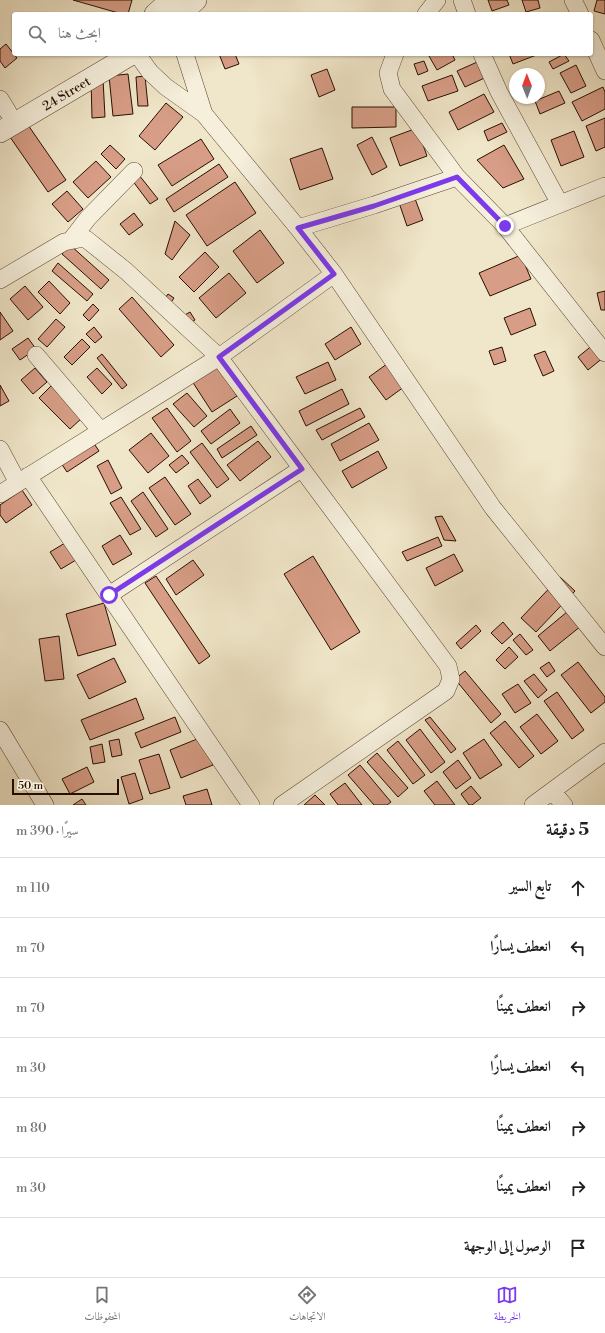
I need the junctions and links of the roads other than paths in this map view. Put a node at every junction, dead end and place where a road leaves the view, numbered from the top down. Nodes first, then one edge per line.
1 (171, 0) edge
2 (196, 0) edge
3 (437, 0) edge
4 (462, 0) edge
5 (574, 0) edge
6 (157, 12) edge
7 (182, 12) edge
8 (428, 12) edge
9 (466, 12) edge
10 (579, 12) edge
11 (593, 44) edge
12 (99, 56) edge
13 (129, 56) edge
14 (138, 56) edge
15 (186, 56) edge
16 (394, 56) edge
17 (483, 56) edge
18 (605, 71) edge
19 (3, 109) edge
20 (204, 114) junction
21 (0, 132) edge
22 (134, 171) dead end
23 (457, 177) junction
24 (605, 186) edge
25 (560, 204) junction
26 (505, 226) junction
27 (298, 228) junction
28 (71, 240) junction
29 (334, 274) junction
30 (0, 280) edge
31 (605, 353) edge
32 (36, 355) dead end
33 (219, 357) junction
34 (101, 431) junction
35 (0, 449) edge
36 (302, 469) junction
37 (23, 479) junction
38 (0, 494) edge
39 (109, 595) junction
40 (605, 647) edge
41 (0, 730) edge
42 (605, 752) edge
43 (552, 791) junction
44 (45, 805) edge
45 (252, 805) edge
46 (282, 805) edge
47 (533, 805) edge
48 (564, 805) edge

1 - 6 street
2 - 7 street
3 - 8 street
4 - 9 street
5 - 10 street
11 - 18 street
12 - 19 street, 24 Street
13 - 21 street, 24 Street
14 - 20 street
15 - 20 street
16 - 23 street
17 - 25 street
20 - 27 street
22 - 28 street
23 - 26 street
23 - 27 street
24 - 25 street
25 - 26 street
26 - 31 street
27 - 29 street
28 - 30 street
28 - 33 street
29 - 33 street
29 - 40 street
32 - 34 street
33 - 34 street
33 - 36 street
34 - 37 street
35 - 37 street
36 - 39 street
36 - 46 street
37 - 38 street
37 - 39 street
39 - 45 street
41 - 44 street
42 - 43 street
43 - 47 street
43 - 48 street

